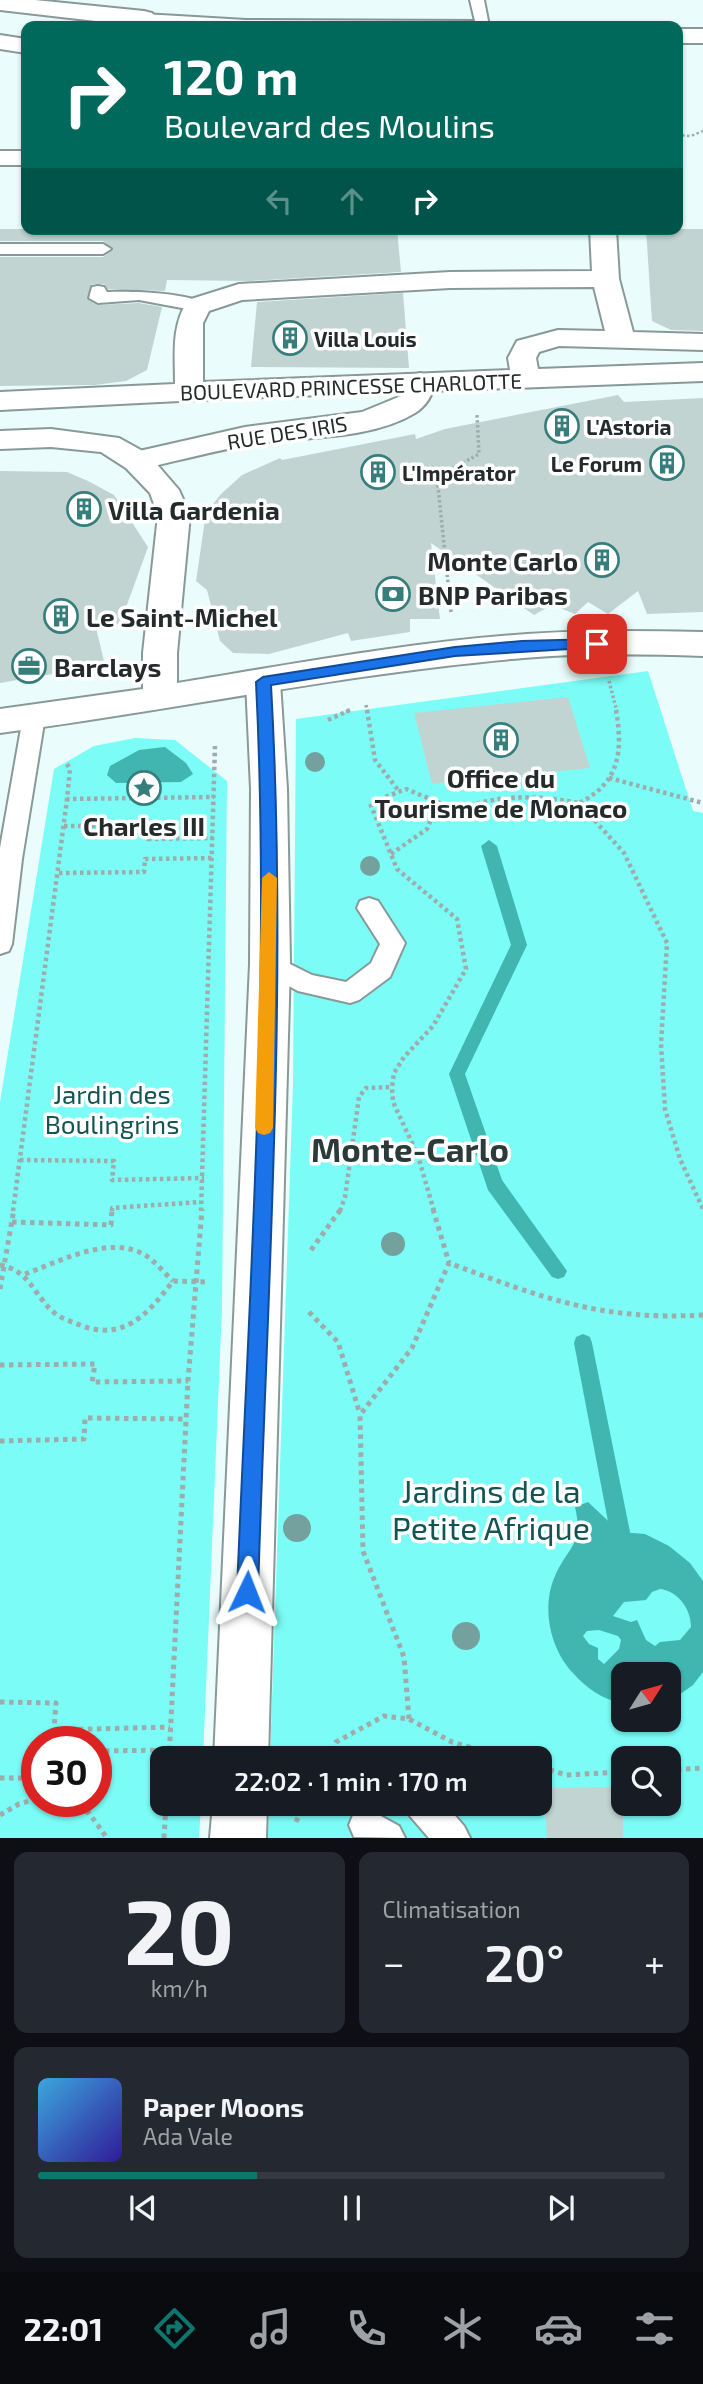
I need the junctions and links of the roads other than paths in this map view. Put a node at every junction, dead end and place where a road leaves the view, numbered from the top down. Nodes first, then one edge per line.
1 (477, 0) edge
2 (0, 3) edge
3 (141, 15) edge
4 (211, 21) edge
5 (482, 21) edge
6 (683, 36) edge
7 (703, 36) edge
8 (0, 42) edge
9 (21, 45) edge
10 (0, 158) edge
11 (21, 158) edge
12 (603, 235) edge
13 (0, 249) edge
14 (103, 249) dead end
15 (606, 279) junction
16 (98, 291) dead end
17 (198, 306) junction
18 (621, 341) junction
19 (703, 342) edge
20 (703, 372) edge
21 (526, 379) junction
22 (420, 382) junction
23 (189, 392) junction
24 (0, 401) edge
25 (0, 440) edge
26 (137, 461) junction
27 (703, 644) edge
28 (263, 682) junction
29 (160, 699) junction
30 (17, 719) edge
31 (369, 908) dead end
32 (0, 944) edge
33 (270, 964) junction
34 (241, 1746) edge
35 (239, 1816) edge
36 (433, 1816) edge
37 (238, 1838) edge
38 (452, 1838) edge

1 - 5 lane
2 - 3 main road
3 - 4 lane
6 - 7 main road
8 - 9 main road
10 - 11 main road
12 - 15 main road
13 - 14 lane
15 - 17 main road
15 - 18 main road
16 - 17 lane
17 - 23 main road
18 - 19 main road
18 - 21 main road
20 - 21 main road, BOULEVARD PRINCESSE CHARLOTTE
21 - 22 main road, BOULEVARD PRINCESSE CHARLOTTE
22 - 23 main road, BOULEVARD PRINCESSE CHARLOTTE
22 - 26 main road, RUE DES IRIS
23 - 24 main road, BOULEVARD PRINCESSE CHARLOTTE
25 - 26 main road
26 - 29 main road
27 - 28 main road
28 - 29 main road
28 - 33 main road
29 - 30 main road
30 - 32 lane
31 - 33 lane
33 - 34 main road
35 - 37 main road
36 - 38 lane

